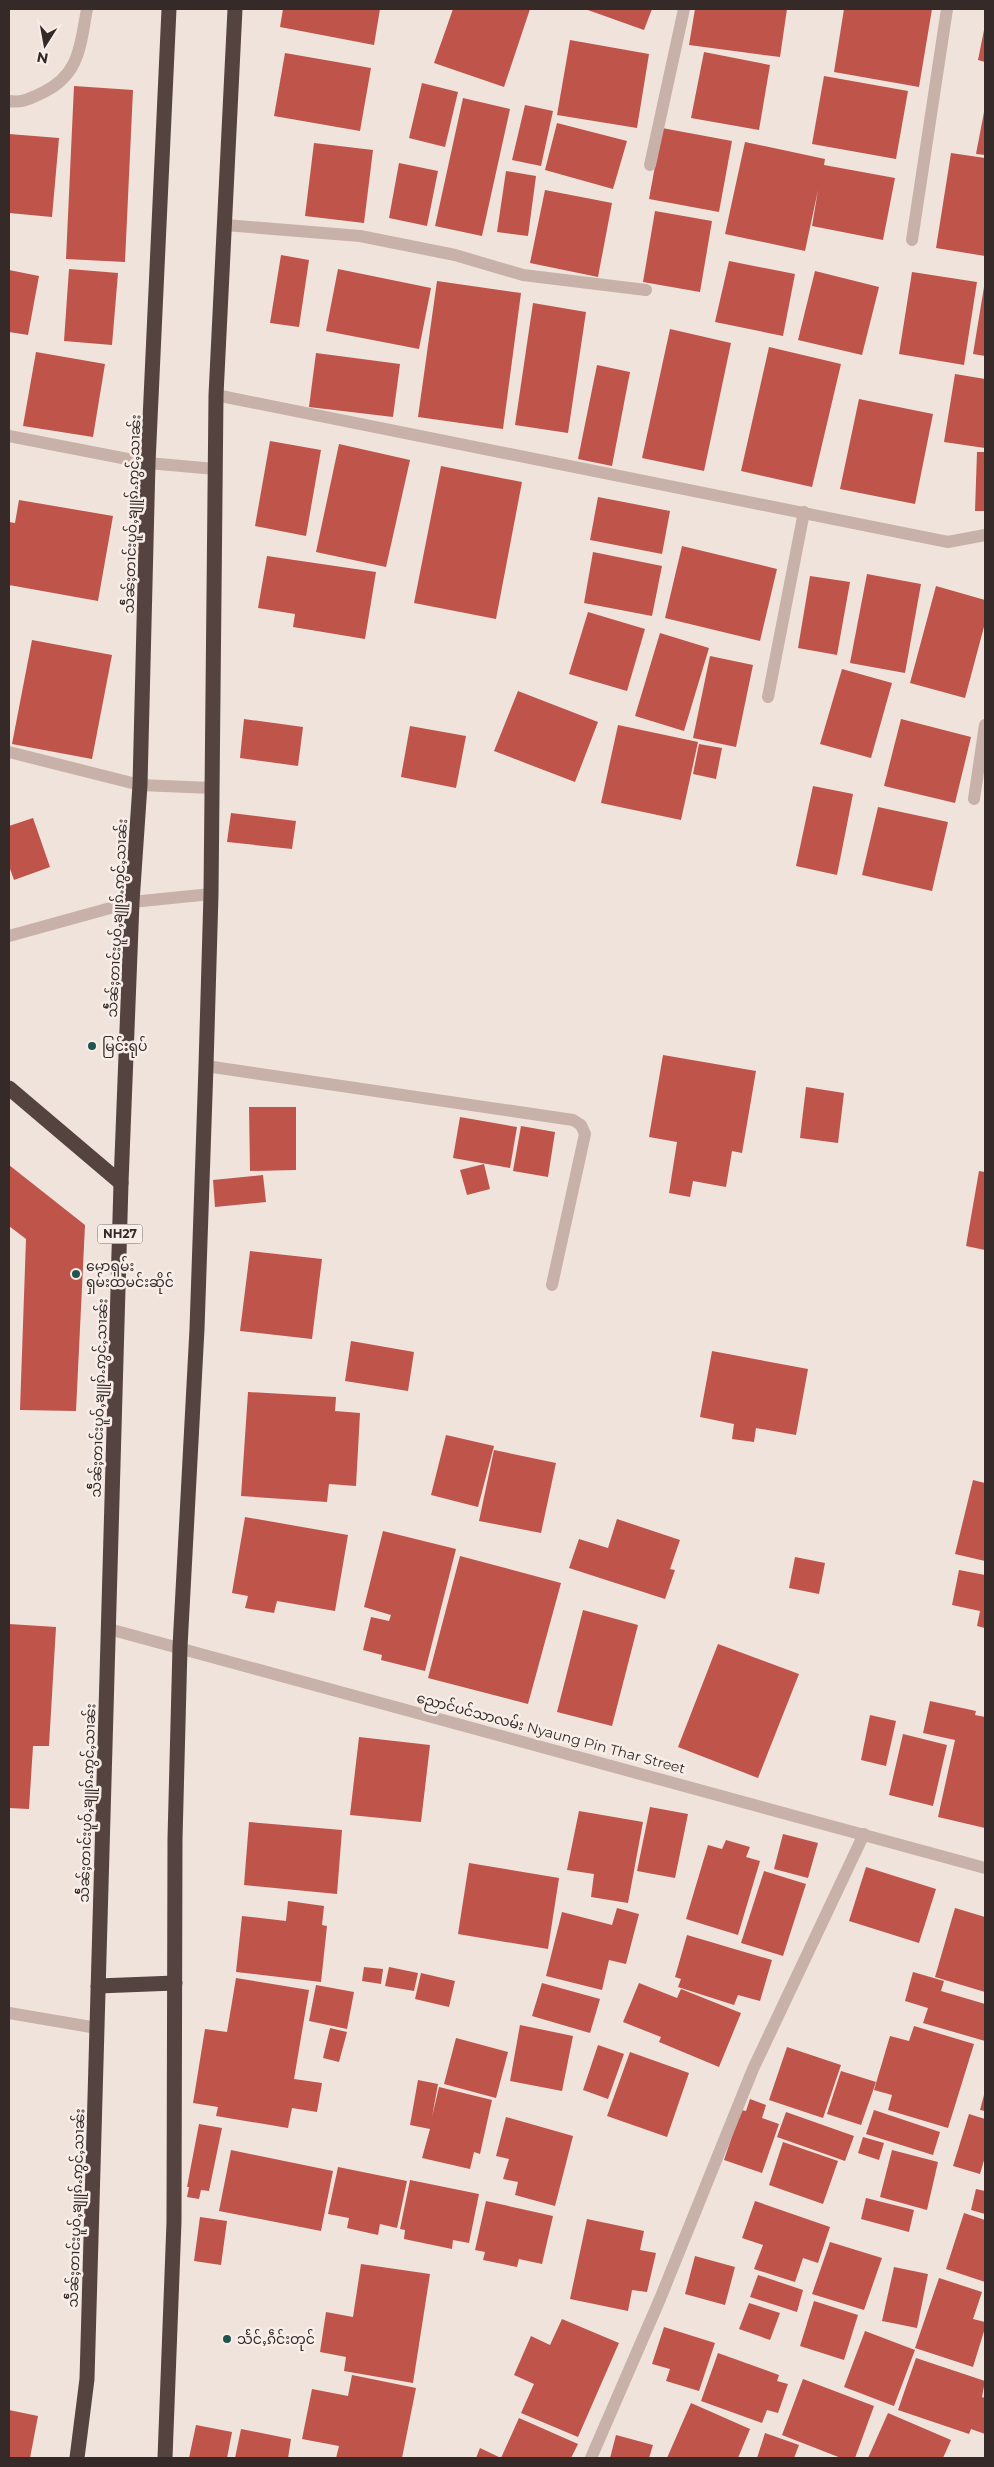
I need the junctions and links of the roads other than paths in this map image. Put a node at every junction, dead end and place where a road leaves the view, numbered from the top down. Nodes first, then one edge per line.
1 (87, 9) edge
2 (169, 9) edge
3 (235, 9) edge
4 (684, 9) edge
5 (947, 9) edge
6 (9, 101) edge
7 (650, 165) dead end
8 (225, 226) junction
9 (912, 240) dead end
10 (646, 290) dead end
11 (216, 395) junction
12 (9, 436) edge
13 (148, 463) junction
14 (215, 469) junction
15 (804, 512) junction
16 (985, 535) edge
17 (768, 697) dead end
18 (985, 725) edge
19 (9, 752) edge
20 (140, 785) junction
21 (212, 788) junction
22 (974, 799) dead end
23 (211, 894) junction
24 (132, 902) junction
25 (9, 936) edge
26 (206, 1066) junction
27 (9, 1088) edge
28 (121, 1183) junction
29 (552, 1285) dead end
30 (109, 1629) junction
31 (180, 1647) junction
32 (864, 1834) junction
33 (985, 1868) edge
34 (174, 1983) junction
35 (98, 1986) junction
36 (9, 2013) edge
37 (97, 2028) junction
38 (77, 2458) edge
39 (165, 2458) edge
40 (591, 2458) edge

1 - 6 street
2 - 13 highway, သဵႅၼ်ႈတၢင်းပူဝ်ႇၶျူၵ်ႉဢွင်ႇသၢၼ်း / NH27
3 - 8 highway
4 - 7 street
5 - 9 street
8 - 10 street
8 - 11 highway
11 - 14 highway
11 - 15 street
12 - 13 street
13 - 14 street
13 - 20 highway, သဵႅၼ်ႈတၢင်းပူဝ်ႇၶျူၵ်ႉဢွင်ႇသၢၼ်း / NH27
14 - 21 highway
15 - 16 street
15 - 17 street
18 - 22 street
19 - 20 street
20 - 21 street
20 - 24 highway, သဵႅၼ်ႈတၢင်းပူဝ်ႇၶျူၵ်ႉဢွင်ႇသၢၼ်း / NH27
21 - 23 highway
23 - 24 street
23 - 26 highway
24 - 25 street
24 - 28 highway, သဵႅၼ်ႈတၢင်းပူဝ်ႇၶျူၵ်ႉဢွင်ႇသၢၼ်း / NH27
26 - 29 street
26 - 31 highway
27 - 28 highway
28 - 30 highway, သဵႅၼ်ႈတၢင်းပူဝ်ႇၶျူၵ်ႉဢွင်ႇသၢၼ်း / NH27
30 - 31 street, ညောင်ပင်သာလမ်း Nyaung Pin Thar Street
30 - 35 highway, သဵႅၼ်ႈတၢင်းပူဝ်ႇၶျူၵ်ႉဢွင်ႇသၢၼ်း / NH27
31 - 32 street, ညောင်ပင်သာလမ်း Nyaung Pin Thar Street
31 - 34 highway
32 - 33 street, ညောင်ပင်သာလမ်း Nyaung Pin Thar Street
32 - 40 street
34 - 35 highway
34 - 39 highway
35 - 37 highway, သဵႅၼ်ႈတၢင်းပူဝ်ႇၶျူၵ်ႉဢွင်ႇသၢၼ်း / NH27
36 - 37 street
37 - 38 highway, သဵႅၼ်ႈတၢင်းပူဝ်ႇၶျူၵ်ႉဢွင်ႇသၢၼ်း / NH27

